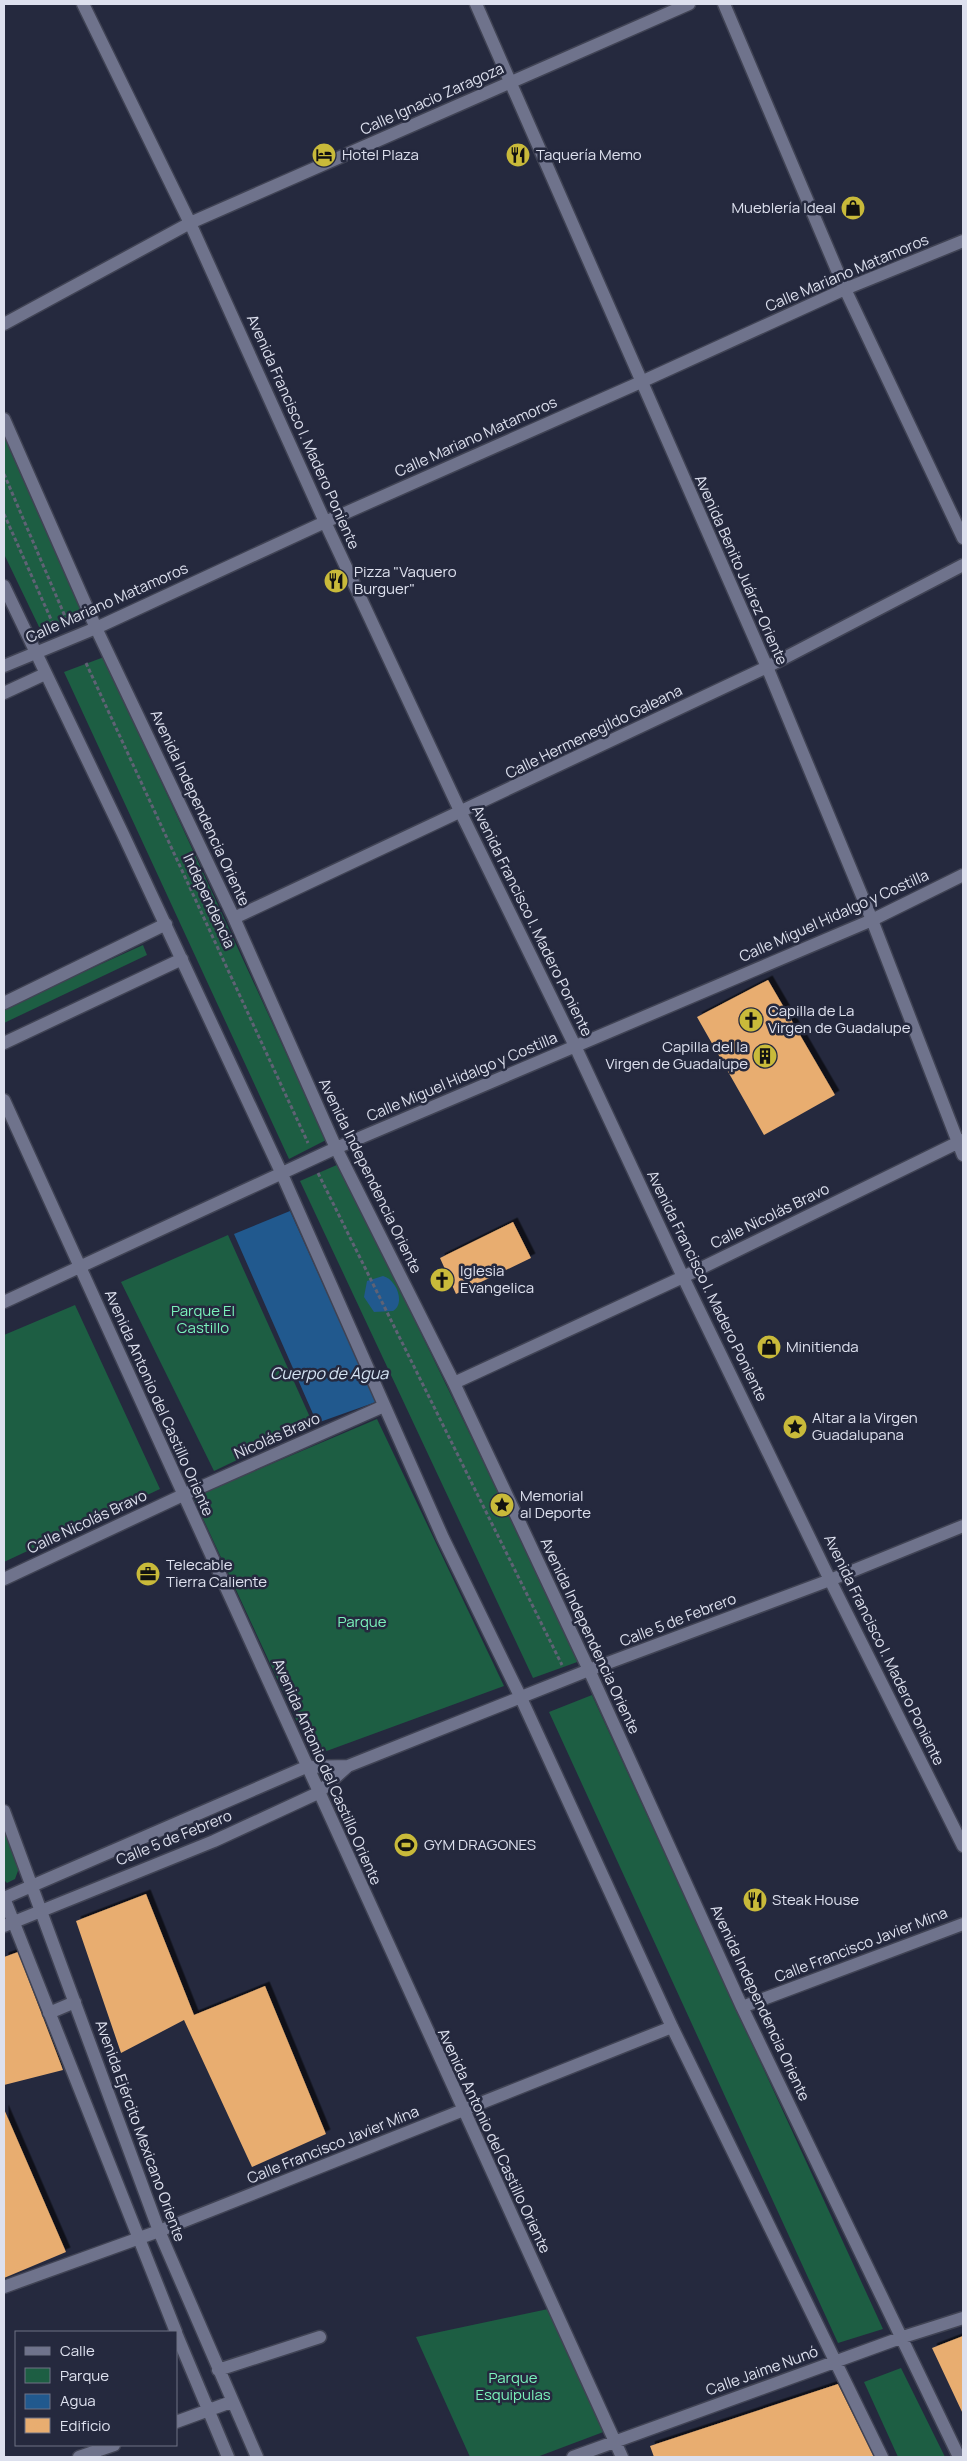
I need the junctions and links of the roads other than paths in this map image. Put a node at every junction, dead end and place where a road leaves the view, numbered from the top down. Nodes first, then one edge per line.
1 (83, 4) edge
2 (476, 4) edge
3 (689, 4) edge
4 (724, 4) edge
5 (510, 83) junction
6 (190, 223) junction
7 (963, 241) edge
8 (845, 289) junction
9 (4, 324) edge
10 (641, 382) junction
11 (4, 419) edge
12 (325, 522) junction
13 (963, 538) edge
14 (963, 565) edge
15 (4, 586) edge
16 (96, 628) junction
17 (35, 652) junction
18 (4, 666) edge
19 (767, 667) junction
20 (45, 674) junction
21 (4, 693) edge
22 (461, 813) junction
23 (963, 875) edge
24 (234, 918) junction
25 (872, 920) junction
26 (166, 924) junction
27 (182, 959) junction
28 (4, 1003) edge
29 (4, 1043) edge
30 (575, 1046) junction
31 (4, 1100) edge
32 (961, 1141) edge
33 (336, 1148) junction
34 (963, 1155) edge
35 (281, 1172) junction
36 (80, 1267) junction
37 (683, 1277) junction
38 (4, 1302) edge
39 (454, 1383) junction
40 (384, 1406) junction
41 (183, 1495) junction
42 (963, 1526) edge
43 (4, 1579) edge
44 (830, 1580) junction
45 (589, 1670) junction
46 (521, 1698) junction
47 (348, 1766) junction
48 (306, 1767) junction
49 (318, 1793) junction
50 (4, 1811) edge
51 (963, 1846) edge
52 (32, 1884) junction
53 (4, 1898) edge
54 (42, 1909) junction
55 (8, 1924) edge
56 (963, 1924) edge
57 (76, 2002) junction
58 (742, 2007) junction
59 (49, 2013) junction
60 (672, 2027) junction
61 (463, 2110) junction
62 (159, 2231) junction
63 (138, 2239) junction
64 (4, 2287) edge
65 (963, 2318) edge
66 (175, 2331) edge
67 (320, 2337) dead end
68 (903, 2337) junction
69 (178, 2338) edge
70 (834, 2362) junction
71 (218, 2370) junction
72 (231, 2402) junction
73 (208, 2411) junction
74 (178, 2421) edge
75 (614, 2442) junction
76 (111, 2446) edge
77 (79, 2457) edge
78 (228, 2457) edge
79 (256, 2457) edge
80 (573, 2457) edge
81 (622, 2457) edge
82 (882, 2457) edge
83 (960, 2457) edge

1 - 6 street, Avenida Francisco I. Madero Poniente
2 - 5 street, Avenida Benito Juárez Oriente
3 - 5 street, Calle Ignacio Zaragoza
4 - 8 street
5 - 6 street, Calle Ignacio Zaragoza
5 - 10 street, Avenida Benito Juárez Oriente
6 - 9 street, Calle Ignacio Zaragoza
6 - 12 street, Avenida Francisco I. Madero Poniente
7 - 8 street, Calle Mariano Matamoros
8 - 10 street, Calle Mariano Matamoros
8 - 13 street
10 - 12 street, Calle Mariano Matamoros
10 - 19 street, Avenida Benito Juárez Oriente
11 - 16 street, Avenida Independencia Oriente
12 - 16 street, Calle Mariano Matamoros
12 - 22 street, Avenida Francisco I. Madero Poniente
14 - 19 street, Calle Hermenegildo Galeana
15 - 17 street
16 - 17 street, Calle Mariano Matamoros
16 - 24 street, Avenida Independencia Oriente
17 - 18 street, Calle Mariano Matamoros
17 - 20 street
19 - 22 street, Calle Hermenegildo Galeana
19 - 25 street, Avenida Benito Juárez Oriente
20 - 21 street
20 - 26 street
22 - 24 street, Calle Hermenegildo Galeana
22 - 30 street, Avenida Francisco I. Madero Poniente
23 - 25 street, Calle Miguel Hidalgo y Costilla
24 - 33 street, Avenida Independencia Oriente
25 - 30 street, Calle Miguel Hidalgo y Costilla
25 - 32 street, Avenida Benito Juárez Oriente
26 - 27 street
26 - 28 street
27 - 29 street
27 - 35 street
30 - 33 street, Calle Miguel Hidalgo y Costilla
30 - 37 street, Avenida Francisco I. Madero Poniente
31 - 36 street, Avenida Antonio del Castillo Oriente
32 - 34 street, Avenida Benito Juárez Oriente
32 - 37 street, Calle Nicolás Bravo
33 - 35 street, Calle Miguel Hidalgo y Costilla
33 - 39 street, Avenida Independencia Oriente
35 - 36 street, Calle Miguel Hidalgo y Costilla
35 - 40 street
36 - 38 street, Calle Miguel Hidalgo y Costilla
36 - 41 street, Avenida Antonio del Castillo Oriente
37 - 39 street, Calle Nicolás Bravo
37 - 44 street, Avenida Francisco I. Madero Poniente
39 - 45 street, Avenida Independencia Oriente
40 - 41 street, Nicolás Bravo
40 - 46 street
41 - 43 street, Calle Nicolás Bravo
41 - 48 street, Avenida Antonio del Castillo Oriente
42 - 44 street, Calle 5 de Febrero
44 - 45 street, Calle 5 de Febrero
44 - 51 street, Avenida Francisco I. Madero Poniente
45 - 46 street, Calle 5 de Febrero
45 - 58 street, Avenida Independencia Oriente
46 - 47 street, Calle 5 de Febrero
46 - 60 street
47 - 48 street, Calle 5 de Febrero
47 - 49 street, Calle 5 de Febrero
48 - 49 street, Avenida Antonio del Castillo Oriente
48 - 52 street, Calle 5 de Febrero
49 - 54 street, Calle 5 de Febrero
49 - 61 street, Avenida Antonio del Castillo Oriente
50 - 52 street, Avenida Ejército Mexicano Oriente
52 - 53 street, Calle 5 de Febrero
52 - 54 street, Avenida Ejército Mexicano Oriente
53 - 55 street
54 - 55 street, Calle 5 de Febrero
54 - 57 street, Avenida Ejército Mexicano Oriente
55 - 59 street
56 - 58 street, Calle Francisco Javier Mina
57 - 59 street
57 - 62 street, Avenida Ejército Mexicano Oriente
58 - 68 street, Avenida Independencia Oriente
59 - 63 street
60 - 61 street, Calle Francisco Javier Mina
60 - 70 street
61 - 62 street, Calle Francisco Javier Mina
61 - 75 street, Avenida Antonio del Castillo Oriente
62 - 63 street, Calle Francisco Javier Mina
62 - 71 street, Avenida Ejército Mexicano Oriente
63 - 64 street, Calle Francisco Javier Mina
63 - 66 street
65 - 68 street, Calle Jaime Nunó
67 - 71 street
68 - 70 street, Calle Jaime Nunó
68 - 83 street, Avenida Independencia Oriente
69 - 73 street
70 - 75 street, Calle Jaime Nunó
70 - 82 street
71 - 72 street, Avenida Ejército Mexicano Oriente
72 - 73 street
72 - 79 street, Avenida Ejército Mexicano Oriente
73 - 74 street
73 - 78 street
75 - 80 street, Calle Jaime Nunó
75 - 81 street, Avenida Antonio del Castillo Oriente
76 - 77 street

